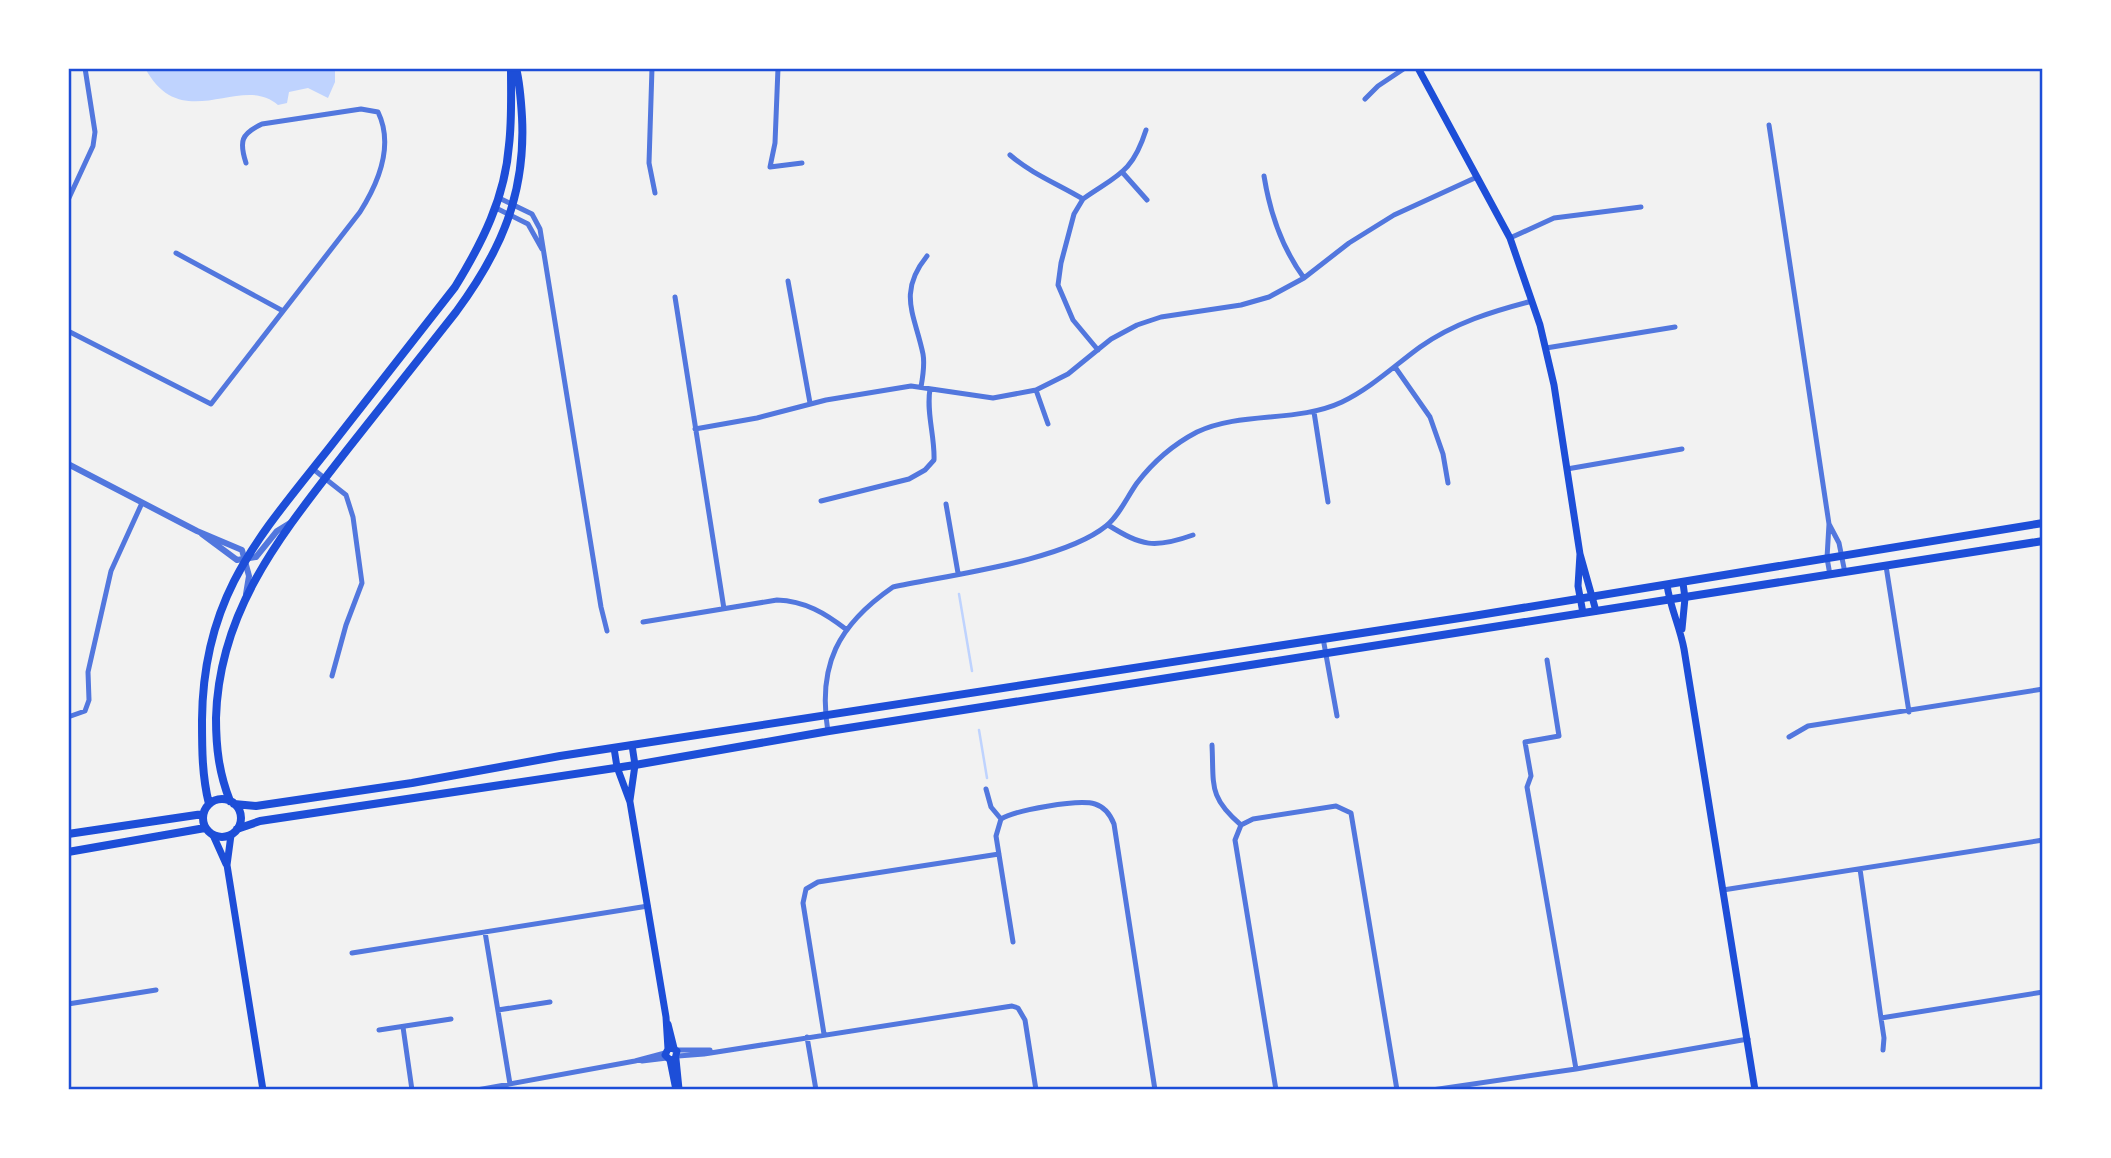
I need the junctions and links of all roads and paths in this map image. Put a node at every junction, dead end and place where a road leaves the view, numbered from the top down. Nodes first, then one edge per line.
1 (85, 68) edge
2 (514, 68) edge
3 (652, 68) edge
4 (778, 68) edge
5 (1405, 68) edge
6 (1418, 68) edge
7 (1365, 99) dead end
8 (1769, 125) dead end
9 (1146, 130) dead end
10 (1010, 155) dead end
11 (246, 163) dead end
12 (802, 163) dead end
13 (1123, 173) junction
14 (1264, 176) dead end
15 (1477, 177) junction
16 (655, 193) dead end
17 (499, 198) junction
18 (1083, 199) junction
19 (68, 200) edge
20 (1147, 200) dead end
21 (514, 204) junction
22 (1641, 206) dead end
23 (496, 208) junction
24 (510, 215) junction
25 (1510, 237) junction
26 (176, 253) dead end
27 (544, 255) junction
28 (927, 256) dead end
29 (1304, 278) junction
30 (788, 281) dead end
31 (675, 298) dead end
32 (1532, 301) junction
33 (283, 311) junction
34 (1675, 327) dead end
35 (68, 331) edge
36 (1546, 348) junction
37 (1098, 350) junction
38 (1395, 368) junction
39 (921, 387) junction
40 (930, 389) junction
41 (1036, 390) junction
42 (810, 403) junction
43 (1314, 412) junction
44 (1048, 424) dead end
45 (695, 429) junction
46 (1682, 449) dead end
47 (68, 464) edge
48 (313, 469) junction
49 (1567, 469) junction
50 (326, 478) junction
51 (1448, 482) dead end
52 (821, 501) dead end
53 (1328, 502) dead end
54 (142, 503) junction
55 (946, 504) dead end
56 (295, 520) junction
57 (2043, 523) edge
58 (1829, 524) junction
59 (1108, 525) junction
60 (1193, 534) dead end
61 (2043, 541) edge
62 (1580, 554) junction
63 (1843, 555) junction
64 (1828, 558) junction
65 (245, 559) junction
66 (1886, 566) junction
67 (958, 573) junction
68 (1845, 573) junction
69 (1830, 576) junction
70 (1683, 583) junction
71 (1667, 585) junction
72 (246, 595) junction
73 (1593, 596) junction
74 (1581, 598) junction
75 (1685, 598) junction
76 (1670, 601) junction
77 (724, 609) junction
78 (1596, 611) junction
79 (1584, 613) junction
80 (643, 622) dead end
81 (847, 629) junction
82 (607, 631) dead end
83 (1681, 633) junction
84 (1323, 638) junction
85 (1325, 654) junction
86 (1547, 660) dead end
87 (332, 676) dead end
88 (2043, 689) edge
89 (1909, 712) junction
90 (825, 716) junction
91 (1336, 716) dead end
92 (68, 718) edge
93 (828, 732) junction
94 (1789, 737) dead end
95 (632, 745) junction
96 (1212, 745) dead end
97 (614, 748) junction
98 (635, 765) junction
99 (617, 768) junction
100 (986, 789) dead end
101 (232, 802) junction
102 (630, 802) junction
103 (209, 804) junction
104 (203, 814) junction
105 (1001, 819) junction
106 (1241, 825) junction
107 (205, 828) junction
108 (234, 832) junction
109 (68, 834) edge
110 (213, 835) junction
111 (2043, 840) edge
112 (68, 852) edge
113 (999, 854) junction
114 (227, 865) junction
115 (1860, 869) junction
116 (1723, 890) junction
117 (648, 906) junction
118 (485, 932) junction
119 (1013, 942) dead end
120 (352, 953) dead end
121 (156, 990) dead end
122 (2043, 992) edge
123 (550, 1002) dead end
124 (68, 1004) edge
125 (498, 1010) junction
126 (1881, 1018) junction
127 (451, 1019) dead end
128 (403, 1027) junction
129 (379, 1030) dead end
130 (824, 1034) junction
131 (807, 1037) junction
132 (1748, 1040) junction
133 (1883, 1050) dead end
134 (672, 1054) junction
135 (1576, 1069) junction
136 (510, 1084) junction
137 (263, 1090) edge
138 (412, 1090) edge
139 (477, 1090) edge
140 (677, 1090) edge
141 (816, 1090) edge
142 (1036, 1090) edge
143 (1154, 1090) edge
144 (1276, 1090) edge
145 (1396, 1090) edge
146 (1432, 1090) edge
147 (1755, 1090) edge

1 - 19 street
2 - 17 main road
2 - 21 main road
3 - 16 street
4 - 12 street
5 - 7 street
6 - 15 main road
8 - 58 street
9 - 13 street
10 - 18 street
11 - 33 street
13 - 18 street
13 - 20 street
14 - 29 street
15 - 25 main road
15 - 29 street
17 - 21 street
17 - 23 main road
18 - 37 street
21 - 24 main road
21 - 27 street
22 - 25 street
23 - 24 street
23 - 48 main road
24 - 27 street
24 - 50 main road
25 - 32 main road
26 - 33 street
27 - 82 street
28 - 39 street
29 - 37 street
30 - 42 street
31 - 45 street
32 - 36 main road
32 - 38 street
33 - 35 street
34 - 36 street
36 - 49 main road
37 - 41 street
38 - 43 street
38 - 51 street
39 - 40 street
39 - 42 street
40 - 41 street
40 - 52 street
41 - 44 street
42 - 45 street
43 - 53 street
43 - 59 street
45 - 77 street
46 - 49 street
47 - 54 street
48 - 50 street
48 - 65 main road
49 - 62 main road
50 - 56 main road
50 - 87 street
54 - 65 street
54 - 92 street
55 - 67 street
56 - 65 street
56 - 72 main road
57 - 63 main road
58 - 63 street
58 - 64 street
59 - 60 street
59 - 67 street
61 - 66 main road
62 - 73 main road
62 - 74 main road
63 - 64 main road
63 - 68 street
64 - 69 street
64 - 70 main road
65 - 72 street
65 - 103 main road
66 - 68 main road
66 - 89 street
67 - 81 street
68 - 69 main road
69 - 75 main road
70 - 71 main road
70 - 75 main road
71 - 73 main road
71 - 76 main road
72 - 101 main road
73 - 74 main road
73 - 78 main road
74 - 79 main road
74 - 84 main road
75 - 76 main road
75 - 83 main road
76 - 78 main road
76 - 83 main road
77 - 80 street
77 - 81 street
78 - 79 main road
79 - 85 main road
81 - 90 street
83 - 116 main road
84 - 85 street
84 - 90 main road
85 - 91 street
85 - 93 main road
86 - 135 street
88 - 89 street
89 - 94 street
90 - 93 street
90 - 95 main road
93 - 98 main road
95 - 97 main road
95 - 98 main road
96 - 106 street
97 - 99 main road
97 - 101 main road
98 - 99 main road
98 - 102 main road
99 - 102 main road
99 - 108 main road
100 - 105 street
101 - 103 main road
101 - 108 main road
102 - 117 main road
103 - 104 main road
104 - 107 main road
104 - 109 main road
105 - 113 street
105 - 143 street
106 - 144 street
106 - 145 street
107 - 110 main road
107 - 112 main road
108 - 110 main road
108 - 114 main road
110 - 114 main road
111 - 115 street
113 - 119 street
113 - 130 street
114 - 137 main road
115 - 116 street
115 - 126 street
116 - 132 main road
117 - 118 street
117 - 134 main road
118 - 120 street
118 - 125 street
121 - 124 street
122 - 126 street
123 - 125 street
125 - 136 street
126 - 133 street
127 - 128 street
128 - 129 street
128 - 138 street
130 - 131 street
130 - 142 street
131 - 134 street
131 - 141 street
132 - 135 street
132 - 147 main road
134 - 136 street
134 - 140 main road
135 - 146 street
136 - 139 street

